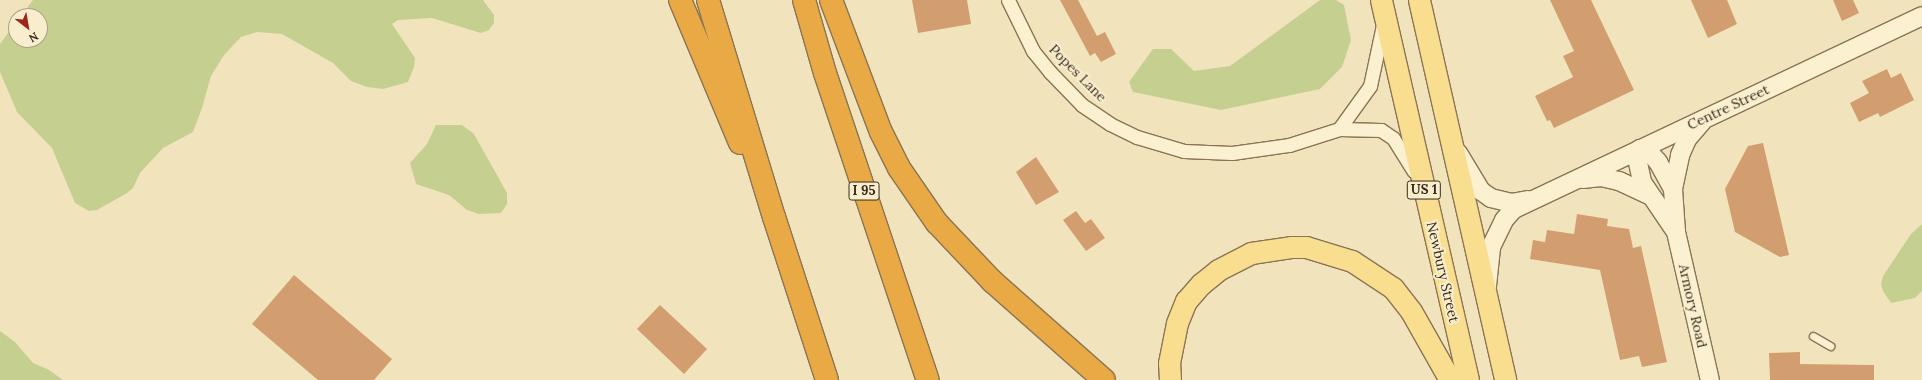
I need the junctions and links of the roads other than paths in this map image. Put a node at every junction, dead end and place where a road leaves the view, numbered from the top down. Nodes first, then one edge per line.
1 (680, 0) edge
2 (708, 0) edge
3 (804, 0) edge
4 (831, 0) edge
5 (1008, 0) edge
6 (1419, 0) edge
7 (1383, 7) edge
8 (1922, 16) edge
9 (1711, 115) junction
10 (1446, 124) junction
11 (1339, 129) junction
12 (1640, 149) junction
13 (1565, 184) junction
14 (1424, 188) junction
15 (1673, 189) junction
16 (1651, 196) junction
17 (1534, 199) junction
18 (774, 216) junction
19 (1676, 232) junction
20 (1487, 302) junction
21 (1813, 336) dead end
22 (1830, 346) dead end
23 (827, 380) edge
24 (928, 380) edge
25 (1104, 380) edge
26 (1170, 380) edge
27 (1450, 380) edge
28 (1468, 380) edge
29 (1505, 380) edge
30 (1710, 380) edge

1 - 18 highway
2 - 18 highway
3 - 24 highway, I 95
4 - 25 highway
5 - 11 street, Popes Lane
6 - 10 main road, US 1
7 - 11 street
7 - 14 main road, Newbury Street / US 1
8 - 9 main road, Centre Street
9 - 12 main road, Centre Street
9 - 15 main road
10 - 17 main road, Centre Street
10 - 20 main road, US 1
11 - 14 street, Popes Lane
12 - 13 main road, Centre Street
12 - 15 main road, Armory Road
12 - 16 main road, Armory Road
13 - 16 main road
13 - 17 main road, Centre Street
14 - 28 main road, Newbury Street / US 1
15 - 19 main road, Armory Road
16 - 19 main road, Armory Road
17 - 20 main road, Centre Street
18 - 23 highway
19 - 30 main road, Armory Road
20 - 29 main road, US 1
21 - 22 lane
26 - 27 main road

